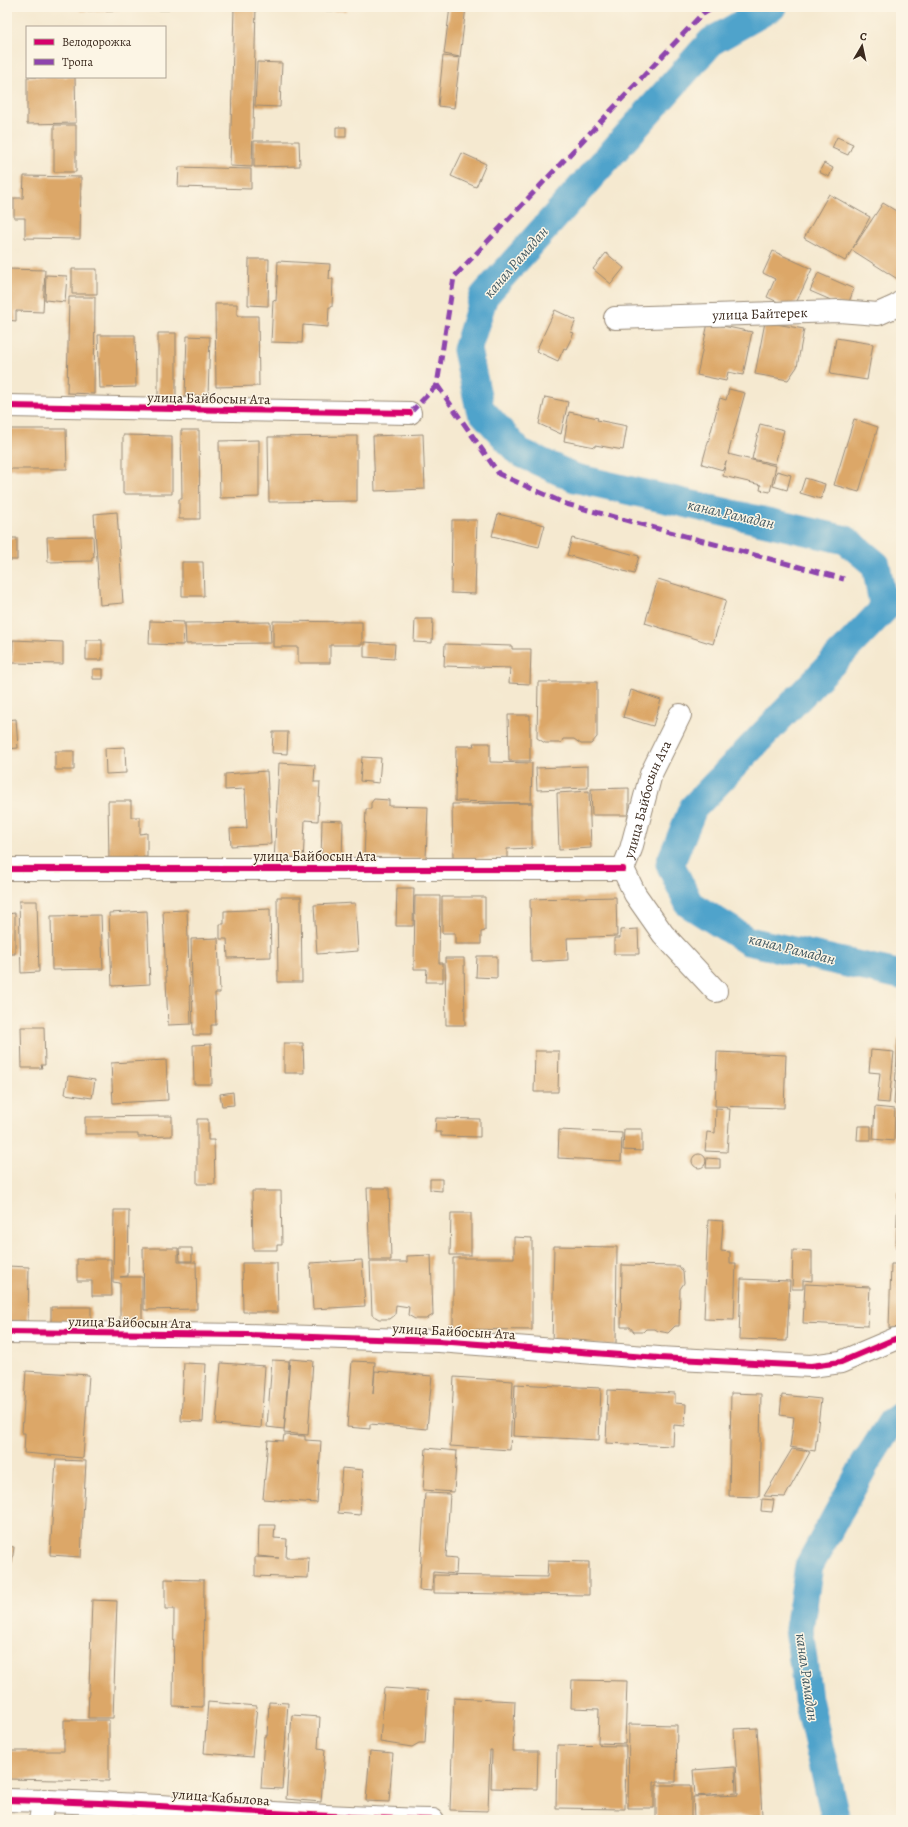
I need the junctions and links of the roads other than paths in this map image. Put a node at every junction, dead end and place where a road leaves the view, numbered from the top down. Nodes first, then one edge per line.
1 (901, 302) edge
2 (615, 318) dead end
3 (7, 406) edge
4 (410, 413) dead end
5 (680, 715) dead end
6 (7, 869) edge
7 (623, 869) junction
8 (716, 991) dead end
9 (7, 1332) edge
10 (895, 1339) dead end
11 (7, 1800) edge
12 (42, 1810) edge
13 (198, 1813) edge
14 (433, 1820) edge

1 - 2 street, улица Байтерек
3 - 4 street, улица Байбосын Ата
5 - 7 street, улица Байбосын Ата
6 - 7 street, улица Байбосын Ата
7 - 8 street
9 - 10 street, улица Байбосын Ата
11 - 12 street, улица Кабылова
12 - 13 street, улица Кабылова
13 - 14 street, улица Кабылова

